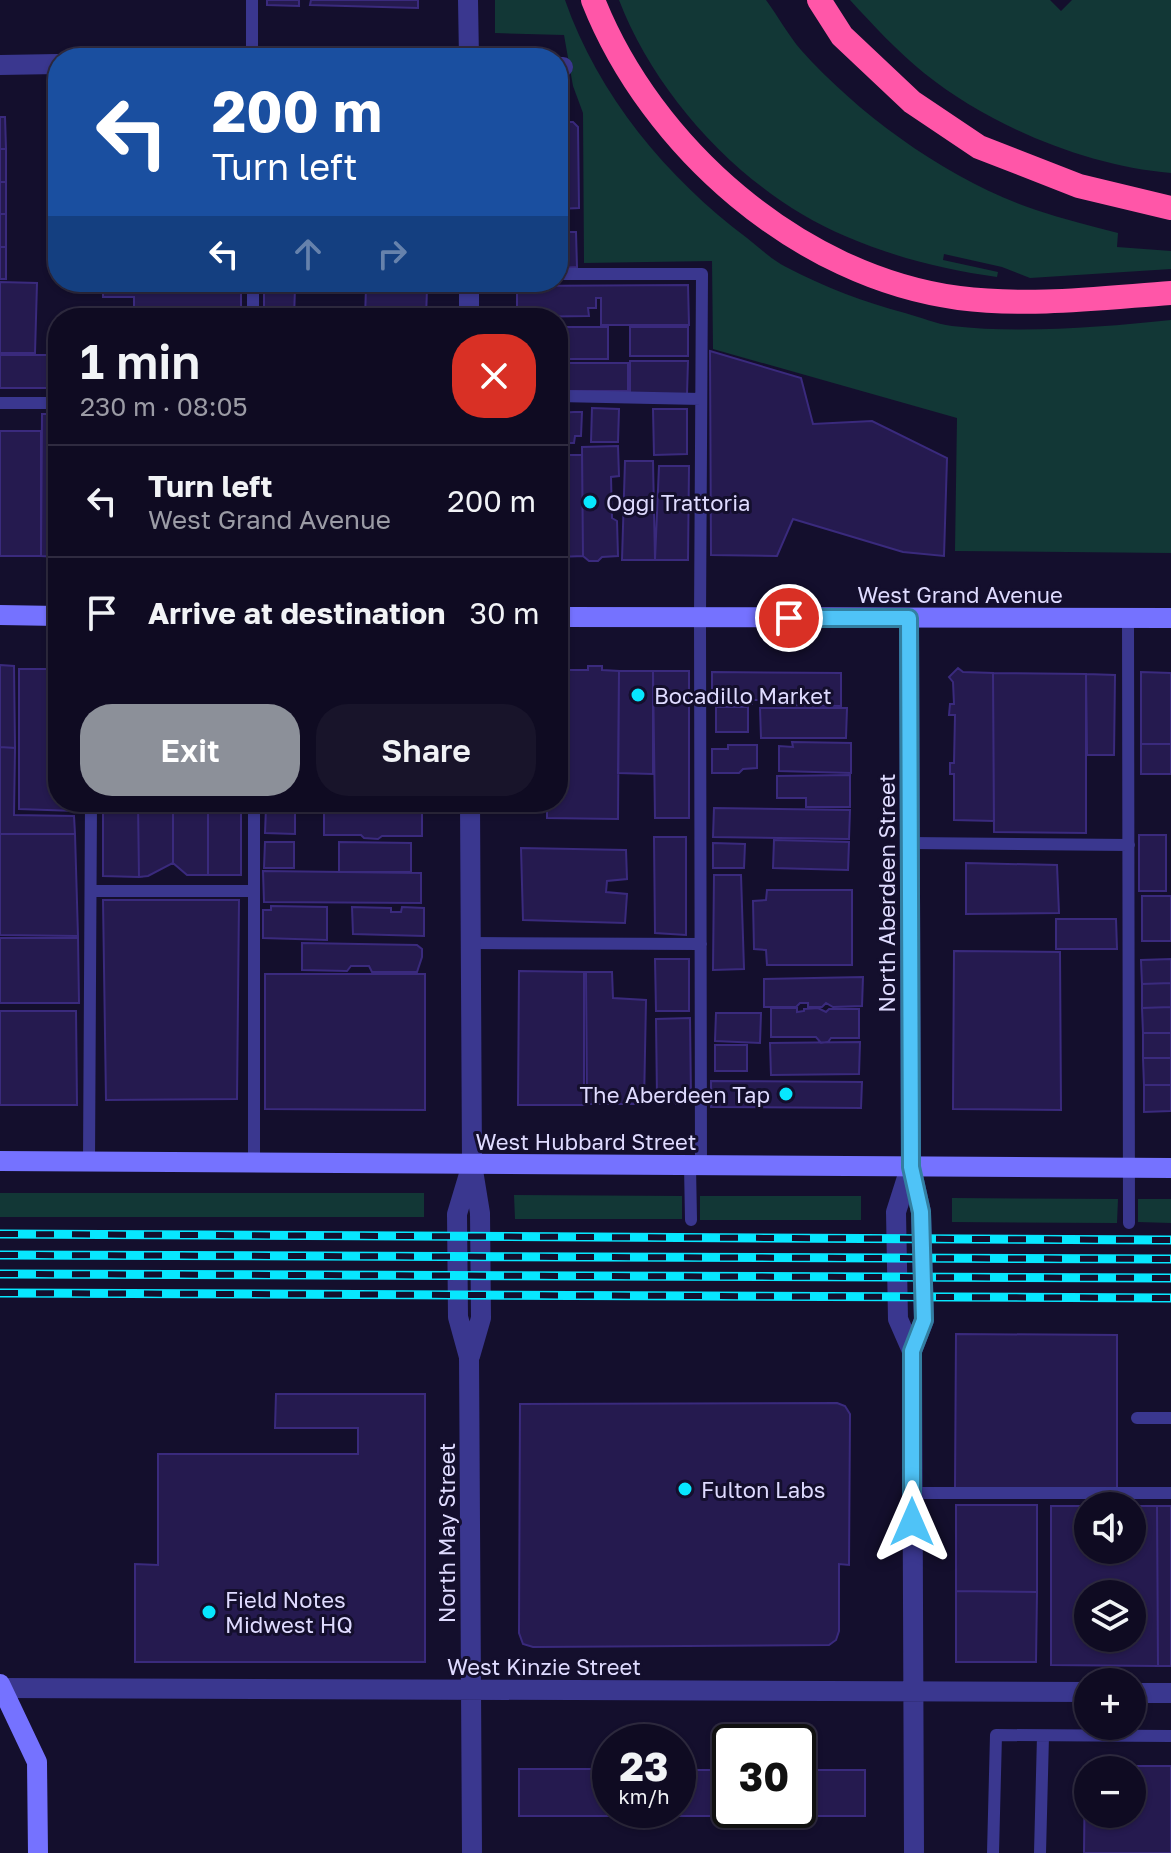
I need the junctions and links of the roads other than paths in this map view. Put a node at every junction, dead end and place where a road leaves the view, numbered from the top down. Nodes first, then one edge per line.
1 (252, 0) edge
2 (468, 0) edge
3 (593, 0) edge
4 (819, 0) edge
5 (252, 48) edge
6 (469, 48) edge
7 (48, 64) edge
8 (0, 65) edge
9 (1171, 208) edge
10 (568, 274) edge
11 (1171, 293) edge
12 (568, 396) edge
13 (701, 399) junction
14 (0, 403) edge
15 (48, 403) edge
16 (0, 615) edge
17 (48, 616) edge
18 (568, 617) edge
19 (700, 618) junction
20 (909, 618) junction
21 (1128, 618) junction
22 (1171, 618) edge
23 (91, 812) edge
24 (254, 812) edge
25 (470, 812) edge
26 (910, 843) junction
27 (1129, 845) junction
28 (91, 891) junction
29 (254, 891) junction
30 (471, 943) junction
31 (701, 944) junction
32 (0, 1161) edge
33 (89, 1162) junction
34 (254, 1163) junction
35 (472, 1164) junction
36 (696, 1166) junction
37 (911, 1167) junction
38 (1130, 1168) junction
39 (1171, 1168) edge
40 (691, 1220) dead end
41 (1129, 1223) dead end
42 (1137, 1418) dead end
43 (1171, 1418) edge
44 (912, 1493) junction
45 (1171, 1493) edge
46 (1, 1687) edge
47 (471, 1690) junction
48 (913, 1692) junction
49 (1074, 1692) edge
50 (1146, 1693) edge
51 (1171, 1693) edge
52 (1043, 1736) junction
53 (1171, 1736) edge
54 (38, 1853) edge
55 (472, 1853) edge
56 (914, 1853) edge
57 (993, 1853) edge
58 (1040, 1853) edge

1 - 5 lane
2 - 6 street
3 - 11 highway
4 - 9 highway
7 - 8 street
10 - 13 lane
12 - 13 lane
13 - 19 lane
14 - 15 lane
16 - 17 street
18 - 19 street, West Grand Avenue
19 - 20 street, West Grand Avenue
19 - 31 lane
20 - 21 street, West Grand Avenue
20 - 26 street, North Aberdeen Street
21 - 22 street, West Grand Avenue
21 - 27 lane
23 - 28 lane
24 - 29 lane
25 - 30 street, North May Street
26 - 27 lane
26 - 37 street, North Aberdeen Street
27 - 38 lane
28 - 29 lane
28 - 33 lane
29 - 34 lane
30 - 31 lane
30 - 35 street, North May Street
31 - 36 lane
32 - 33 street, West Hubbard Street
33 - 34 street, West Hubbard Street
34 - 35 street, West Hubbard Street
35 - 36 street, West Hubbard Street
35 - 47 street, North May Street
36 - 37 street, West Hubbard Street
36 - 40 lane
37 - 38 street, West Hubbard Street
37 - 44 street, North Aberdeen Street
38 - 39 street, West Hubbard Street
38 - 41 lane
42 - 43 lane
44 - 45 lane
44 - 48 street, North Aberdeen Street
46 - 47 street, West Kinzie Street
46 - 54 street
47 - 48 street, West Kinzie Street
47 - 55 street, North May Street
48 - 49 street, West Kinzie Street
48 - 56 street, North Aberdeen Street
50 - 51 street
52 - 53 lane
52 - 57 lane
52 - 58 lane

